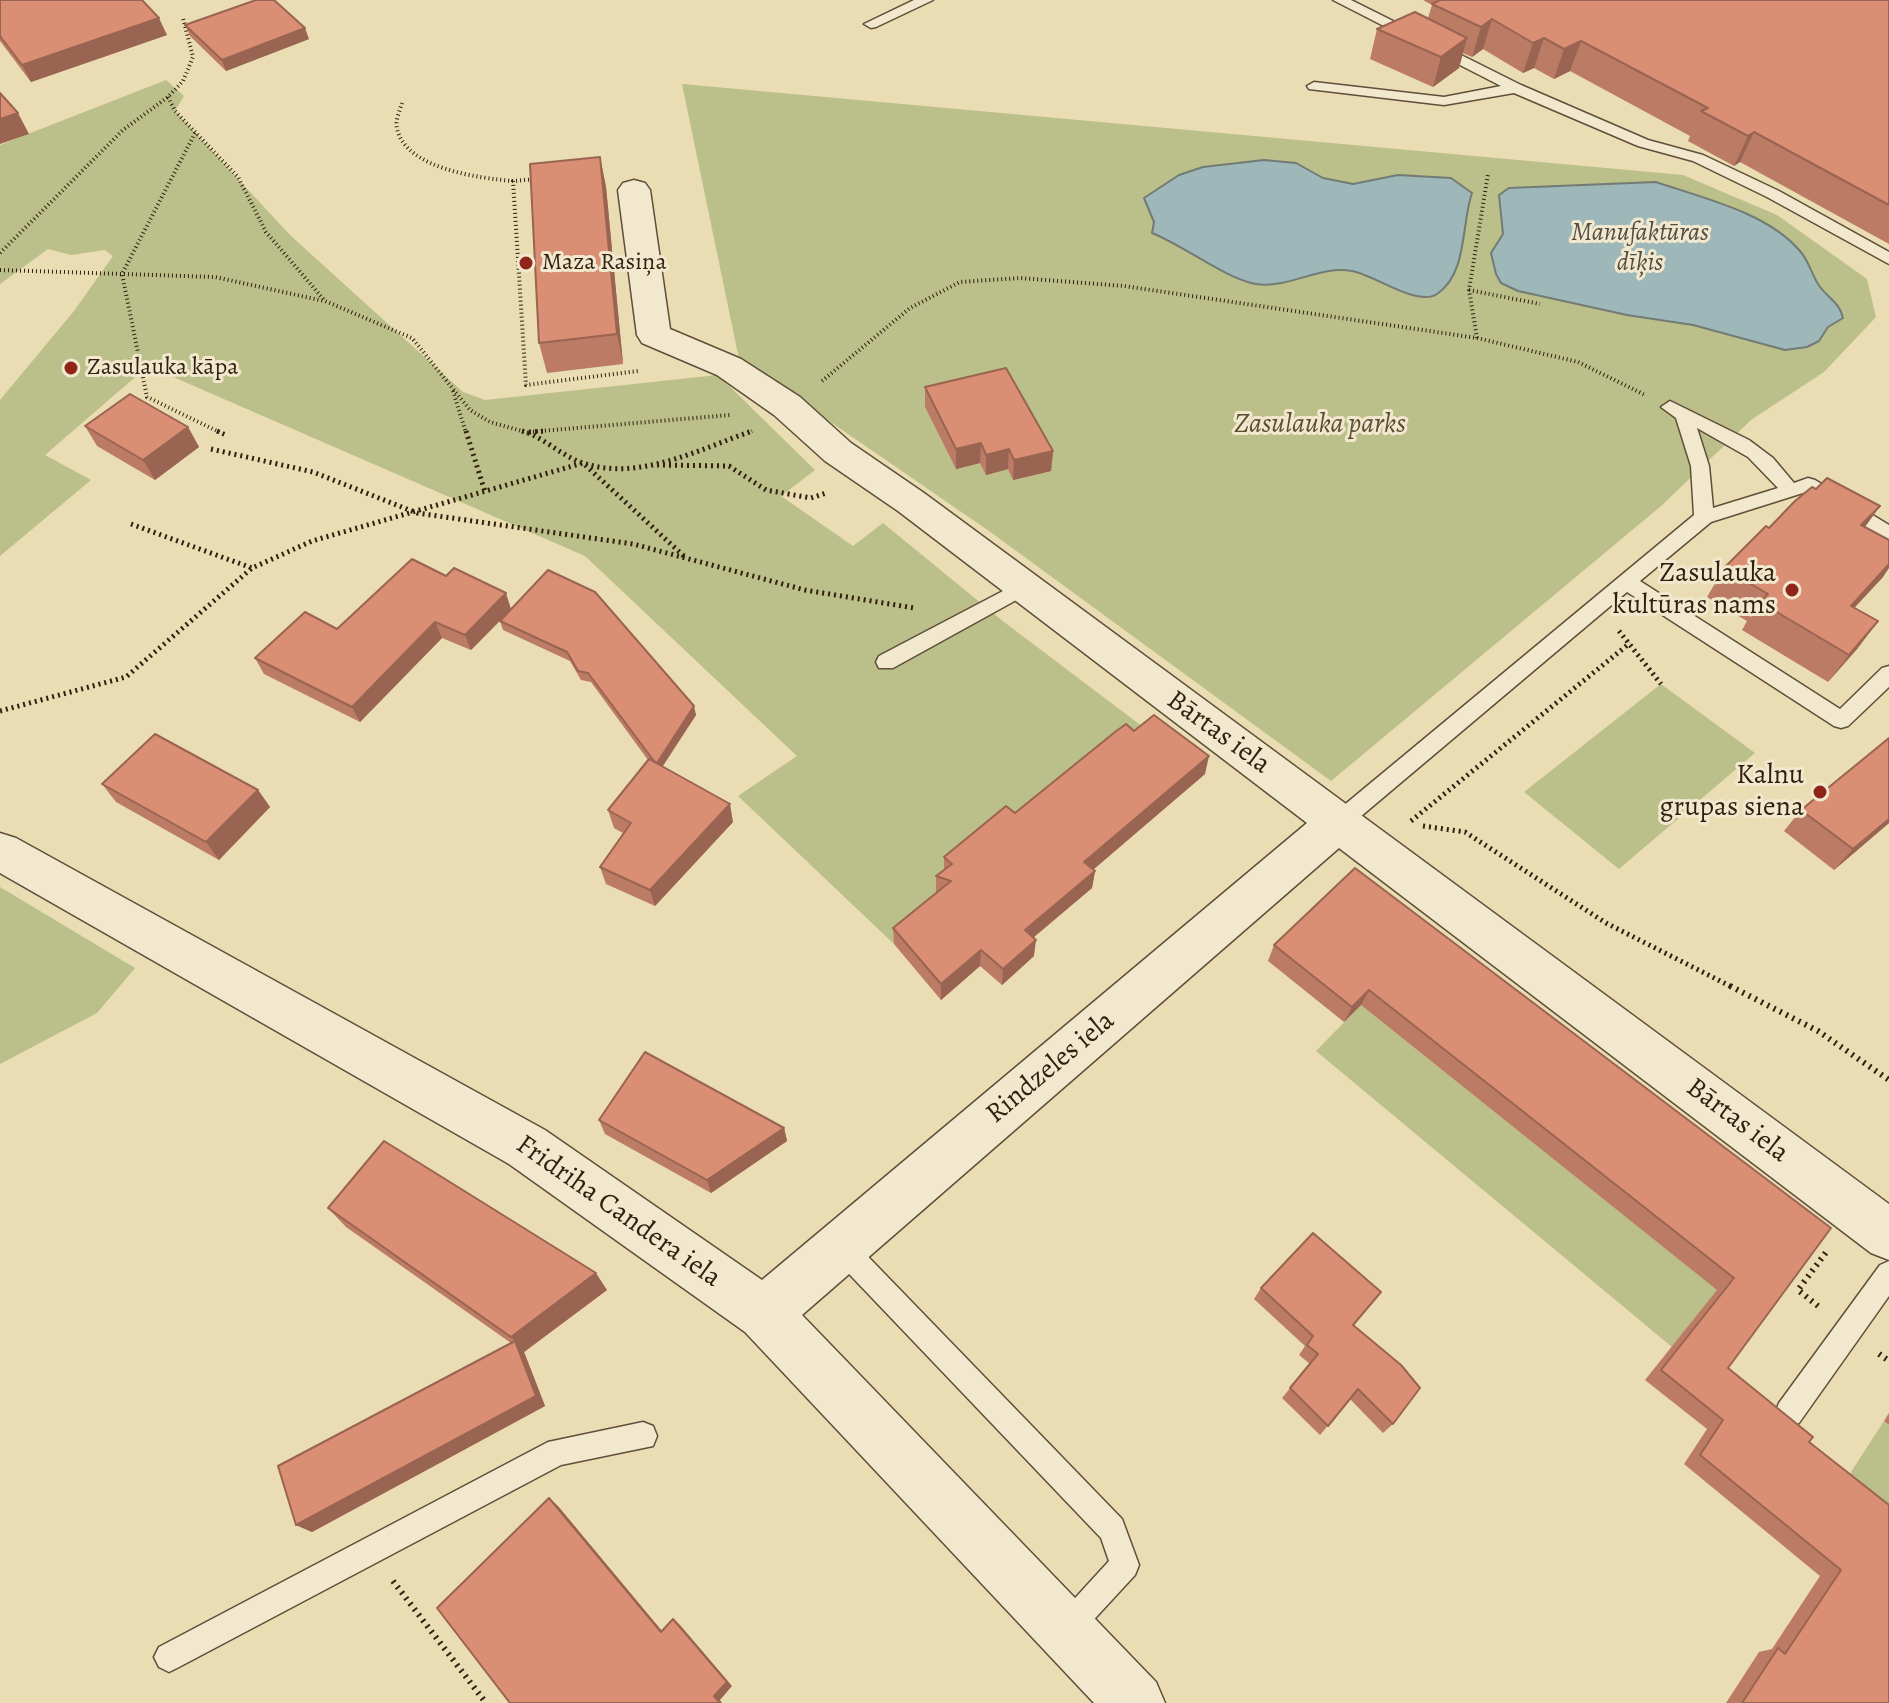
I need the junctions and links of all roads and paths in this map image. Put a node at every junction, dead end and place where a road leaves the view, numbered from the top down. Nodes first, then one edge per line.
1 (926, 0) edge
2 (1340, 0) edge
3 (183, 18) dead end
4 (871, 24) dead end
5 (1314, 86) dead end
6 (1516, 88) junction
7 (168, 97) junction
8 (402, 103) dead end
9 (195, 133) junction
10 (1488, 174) dead end
11 (542, 178) edge
12 (513, 181) junction
13 (634, 190) dead end
14 (0, 253) edge
15 (1889, 259) edge
16 (0, 270) edge
17 (122, 274) junction
18 (1469, 290) junction
19 (325, 301) junction
20 (1540, 304) dead end
21 (654, 335) junction
22 (1477, 338) junction
23 (452, 386) junction
24 (783, 409) junction
25 (1677, 411) junction
26 (528, 432) junction
27 (226, 435) dead end
28 (211, 449) dead end
29 (583, 463) junction
30 (652, 465) junction
31 (877, 479) junction
32 (1790, 490) junction
33 (485, 492) junction
34 (417, 513) junction
35 (1704, 517) junction
36 (131, 524) dead end
37 (1889, 534) edge
38 (686, 558) junction
39 (252, 568) junction
40 (1628, 583) junction
41 (1022, 588) junction
42 (1598, 608) junction
43 (967, 617) junction
44 (1630, 643) junction
45 (886, 662) dead end
46 (1889, 674) edge
47 (1661, 684) dead end
48 (0, 711) edge
49 (1339, 822) junction
50 (0, 851) edge
51 (1889, 1080) edge
52 (1889, 1235) edge
53 (841, 1247) junction
54 (1889, 1274) edge
55 (1791, 1285) edge
56 (1798, 1290) edge
57 (764, 1313) junction
58 (1789, 1413) edge
59 (643, 1436) dead end
60 (371, 1551) junction
61 (1066, 1629) junction
62 (169, 1657) dead end
63 (486, 1703) edge
64 (1135, 1703) edge

1 - 4 lane
2 - 6 lane
3 - 7 path
5 - 6 lane
6 - 15 lane
7 - 9 path
7 - 14 path
8 - 12 path
9 - 17 path
9 - 19 path
10 - 18 path
11 - 12 path
12 - 21 path
13 - 21 street
16 - 17 path
17 - 19 path
17 - 27 path
18 - 20 path
18 - 22 path
19 - 23 path
21 - 24 street, Bārtas iela
22 - 24 path
22 - 25 path
23 - 26 path
23 - 33 path
24 - 26 path
24 - 30 path
24 - 31 street, Bārtas iela
25 - 32 lane
25 - 35 lane
26 - 29 path
28 - 34 path
29 - 30 path
29 - 33 path
29 - 38 path
30 - 31 path
31 - 41 street, Bārtas iela
32 - 35 lane
32 - 37 lane
33 - 34 path
34 - 38 path
34 - 39 path
35 - 40 lane
36 - 39 path
38 - 43 path
39 - 48 path
40 - 42 lane
40 - 46 lane
41 - 43 lane
41 - 49 street, Bārtas iela
42 - 44 path
42 - 49 lane
43 - 45 lane
44 - 47 path
44 - 51 path
49 - 52 street, Bārtas iela
49 - 53 street, Rindzeles iela
50 - 57 street, Fridriha Candera iela
53 - 57 street, Rindzeles iela
53 - 61 lane
54 - 58 lane
55 - 56 path
57 - 61 street, Fridriha Candera iela
59 - 60 lane
60 - 62 lane
60 - 63 path
61 - 64 street, Fridriha Candera iela

